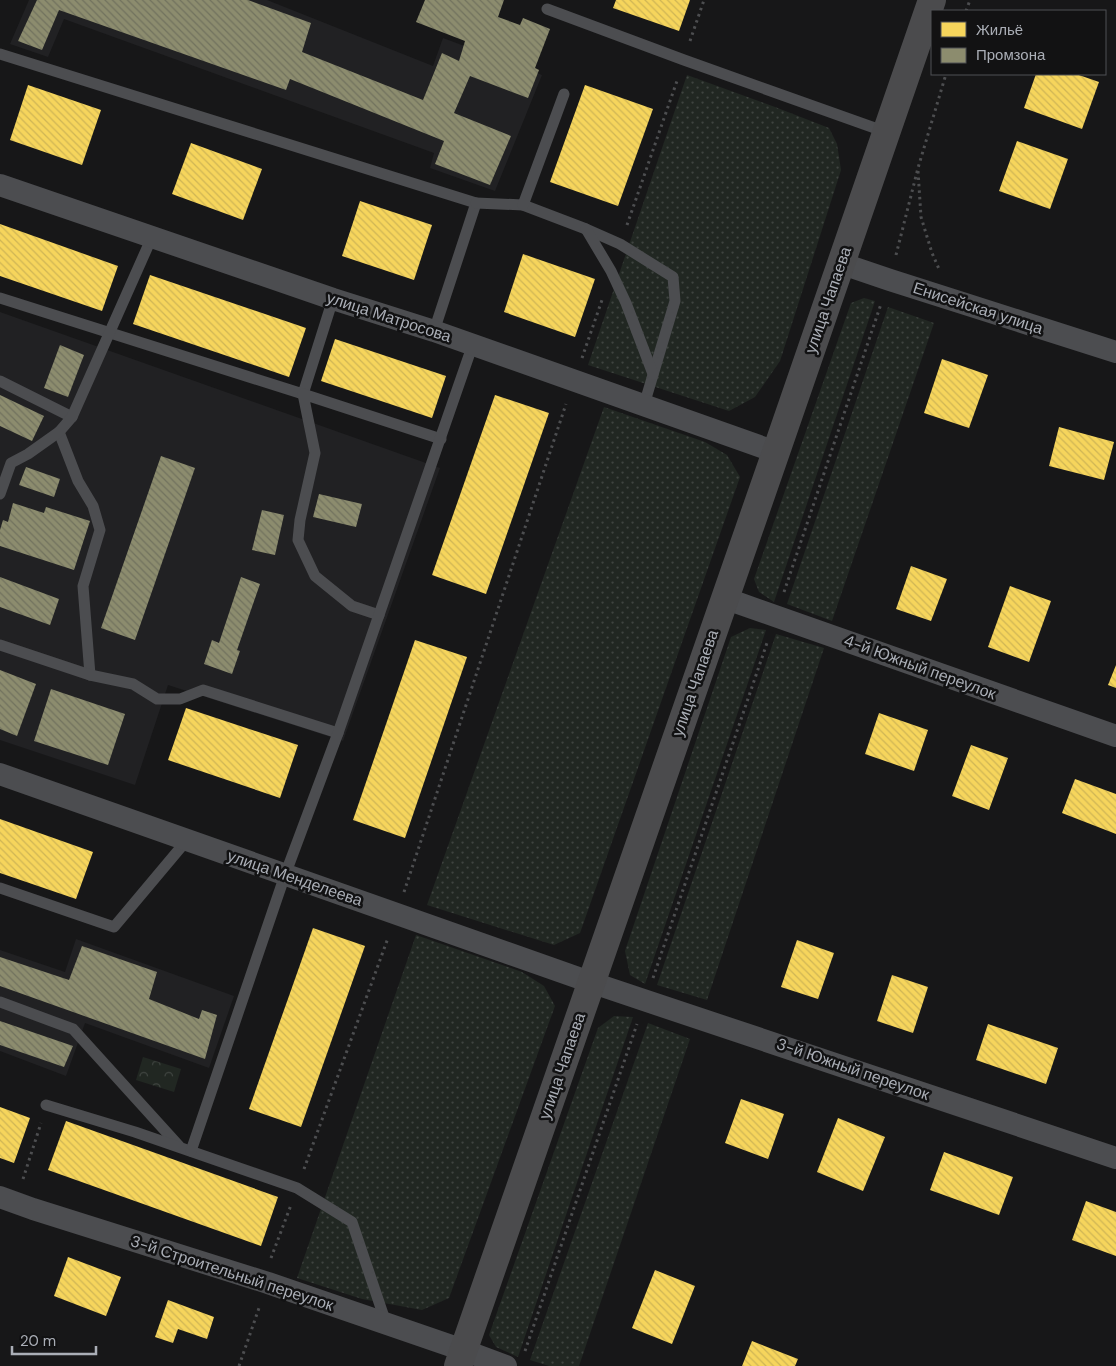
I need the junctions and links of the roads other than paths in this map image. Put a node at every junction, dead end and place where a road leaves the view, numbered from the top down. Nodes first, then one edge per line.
1 (932, 0) edge
2 (546, 8) dead end
3 (0, 54) edge
4 (564, 94) dead end
5 (886, 132) junction
6 (0, 185) edge
7 (476, 203) junction
8 (523, 205) junction
9 (586, 229) junction
10 (152, 237) junction
11 (840, 263) junction
12 (0, 298) edge
13 (333, 299) junction
14 (434, 331) junction
15 (110, 332) junction
16 (474, 344) junction
17 (1116, 352) edge
18 (654, 374) junction
19 (0, 381) edge
20 (303, 394) junction
21 (644, 405) junction
22 (72, 417) junction
23 (59, 432) junction
24 (441, 439) junction
25 (776, 452) junction
26 (0, 494) edge
27 (724, 598) junction
28 (379, 615) junction
29 (0, 645) edge
30 (90, 675) junction
31 (338, 733) junction
32 (1116, 736) edge
33 (0, 774) edge
34 (187, 840) junction
35 (285, 875) junction
36 (0, 888) edge
37 (590, 982) junction
38 (0, 1002) edge
39 (46, 1105) road end
40 (185, 1149) junction
41 (1116, 1158) edge
42 (8, 1200) edge
43 (386, 1323) junction
44 (460, 1358) edge
45 (514, 1361) edge

1 - 5 main road, улица Чапаева
2 - 5 lane
3 - 7 lane
4 - 8 lane
5 - 11 main road, улица Чапаева
6 - 10 street, улица Матросова
7 - 8 lane
7 - 14 lane
8 - 9 lane
9 - 18 lane
9 - 18 lane
10 - 13 street, улица Матросова
10 - 15 lane
11 - 17 street, Енисейская улица
11 - 25 main road, улица Чапаева
12 - 15 lane
13 - 14 street, улица Матросова
13 - 20 lane
14 - 16 street, улица Матросова
15 - 20 lane
15 - 22 lane
16 - 21 street, улица Матросова
16 - 24 lane
18 - 21 lane
19 - 22 lane
20 - 24 lane
20 - 28 lane
21 - 25 street, улица Матросова
22 - 23 lane
23 - 26 lane
23 - 30 lane
24 - 28 lane
25 - 27 main road, улица Чапаева
27 - 32 street, 4-й Южный переулок
27 - 37 main road, улица Чапаева
28 - 31 lane
29 - 30 lane
30 - 31 lane
31 - 35 lane
33 - 34 street, улица Менделеева
34 - 35 street, улица Менделеева
34 - 36 lane
35 - 37 street, улица Менделеева
35 - 40 lane
37 - 41 street, 3-й Южный переулок
37 - 44 main road, улица Чапаева
38 - 40 lane
39 - 40 lane
40 - 43 lane
42 - 43 street, 3-й Строительный переулок
43 - 44 street, 3-й Строительный переулок
44 - 45 street, 3-й Строительный переулок

